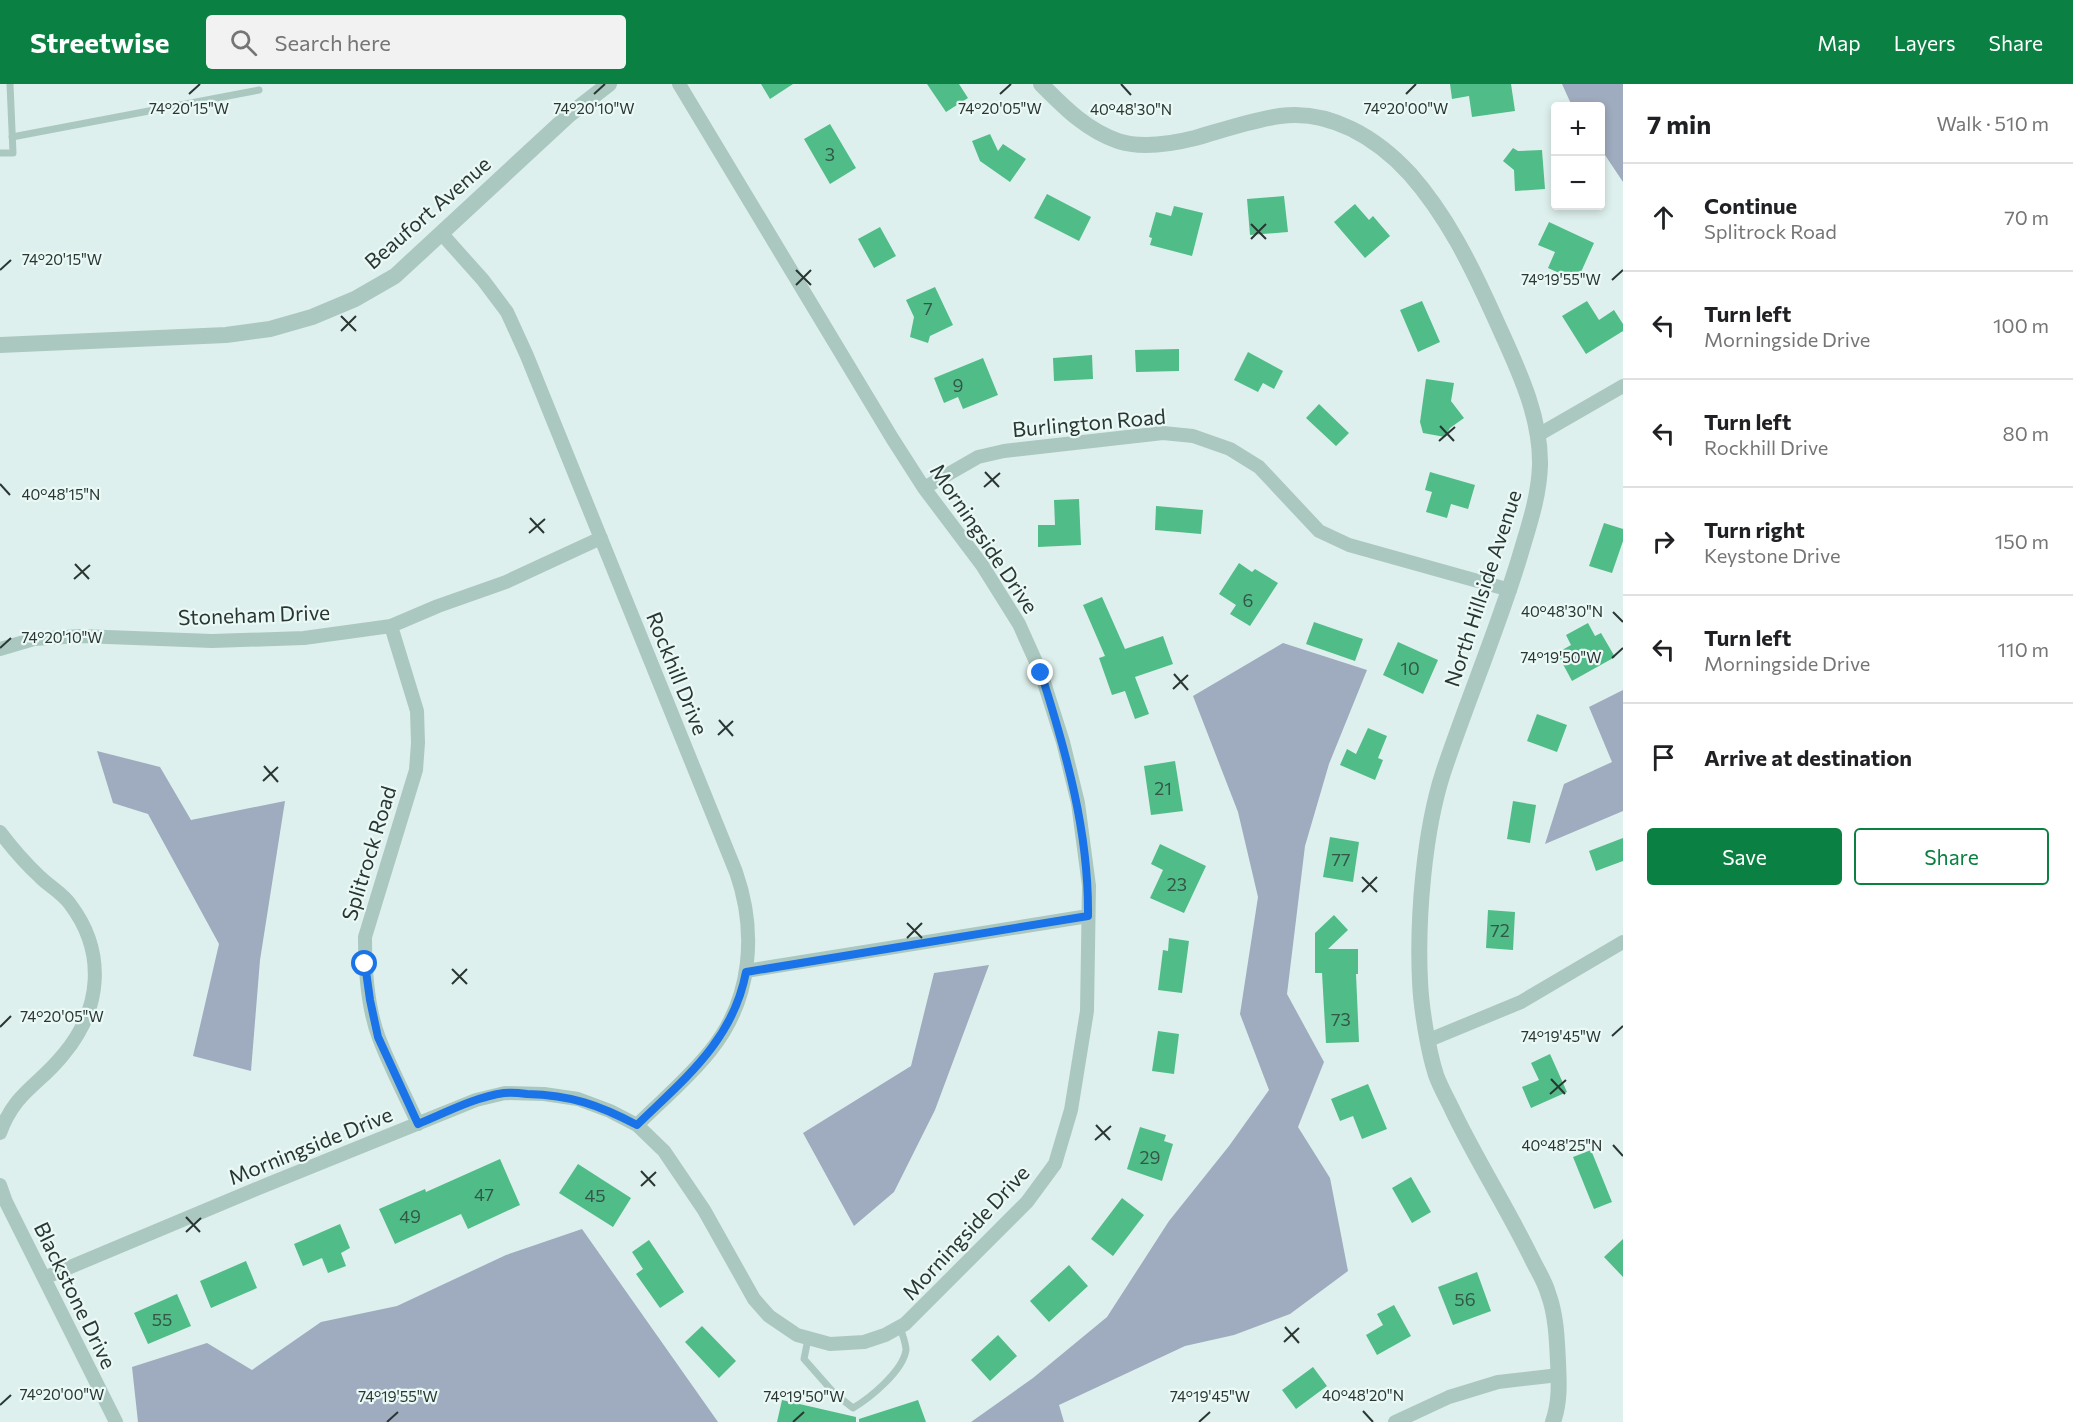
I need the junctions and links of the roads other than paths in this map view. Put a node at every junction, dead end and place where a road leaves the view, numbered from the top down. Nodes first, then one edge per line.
1 (9, 84) edge
2 (609, 84) edge
3 (680, 84) edge
4 (1041, 84) edge
5 (259, 90) dead end
6 (12, 136) junction
7 (0, 153) edge
8 (441, 233) junction
9 (0, 345) edge
10 (1623, 386) edge
11 (1538, 435) junction
12 (924, 489) junction
13 (601, 538) junction
14 (1510, 590) junction
15 (391, 626) junction
16 (0, 649) edge
17 (0, 832) edge
18 (1088, 916) junction
19 (1623, 942) edge
20 (746, 972) junction
21 (1429, 1040) junction
22 (418, 1124) junction
23 (637, 1125) junction
24 (0, 1133) edge
25 (0, 1185) edge
26 (44, 1278) junction
27 (900, 1327) junction
28 (808, 1339) junction
29 (1559, 1375) junction
30 (116, 1422) edge
31 (1395, 1422) edge
32 (1553, 1422) edge

1 - 6 lane
2 - 8 street, Beaufort Avenue
3 - 12 street, Morningside Drive
4 - 11 street, North Hillside Avenue
5 - 6 lane
6 - 7 lane
8 - 9 street, Beaufort Avenue
8 - 13 street, Rockhill Drive
10 - 11 street
11 - 14 street, North Hillside Avenue
12 - 14 street, Burlington Road
12 - 18 street, Morningside Drive
13 - 15 street, Stoneham Drive
13 - 20 street, Rockhill Drive
14 - 21 street, North Hillside Avenue
15 - 16 street, Stoneham Drive
15 - 22 street, Splitrock Road
17 - 24 street
18 - 20 street
18 - 27 street, Morningside Drive
19 - 21 street
20 - 23 street, Rockhill Drive
21 - 29 street, North Hillside Avenue
22 - 23 street, Morningside Drive
22 - 26 street, Morningside Drive
23 - 28 street, Morningside Drive
25 - 26 street, Blackstone Drive
26 - 30 street, Blackstone Drive
27 - 28 street, Morningside Drive
27 - 28 lane
29 - 31 street
29 - 32 street, North Hillside Avenue

